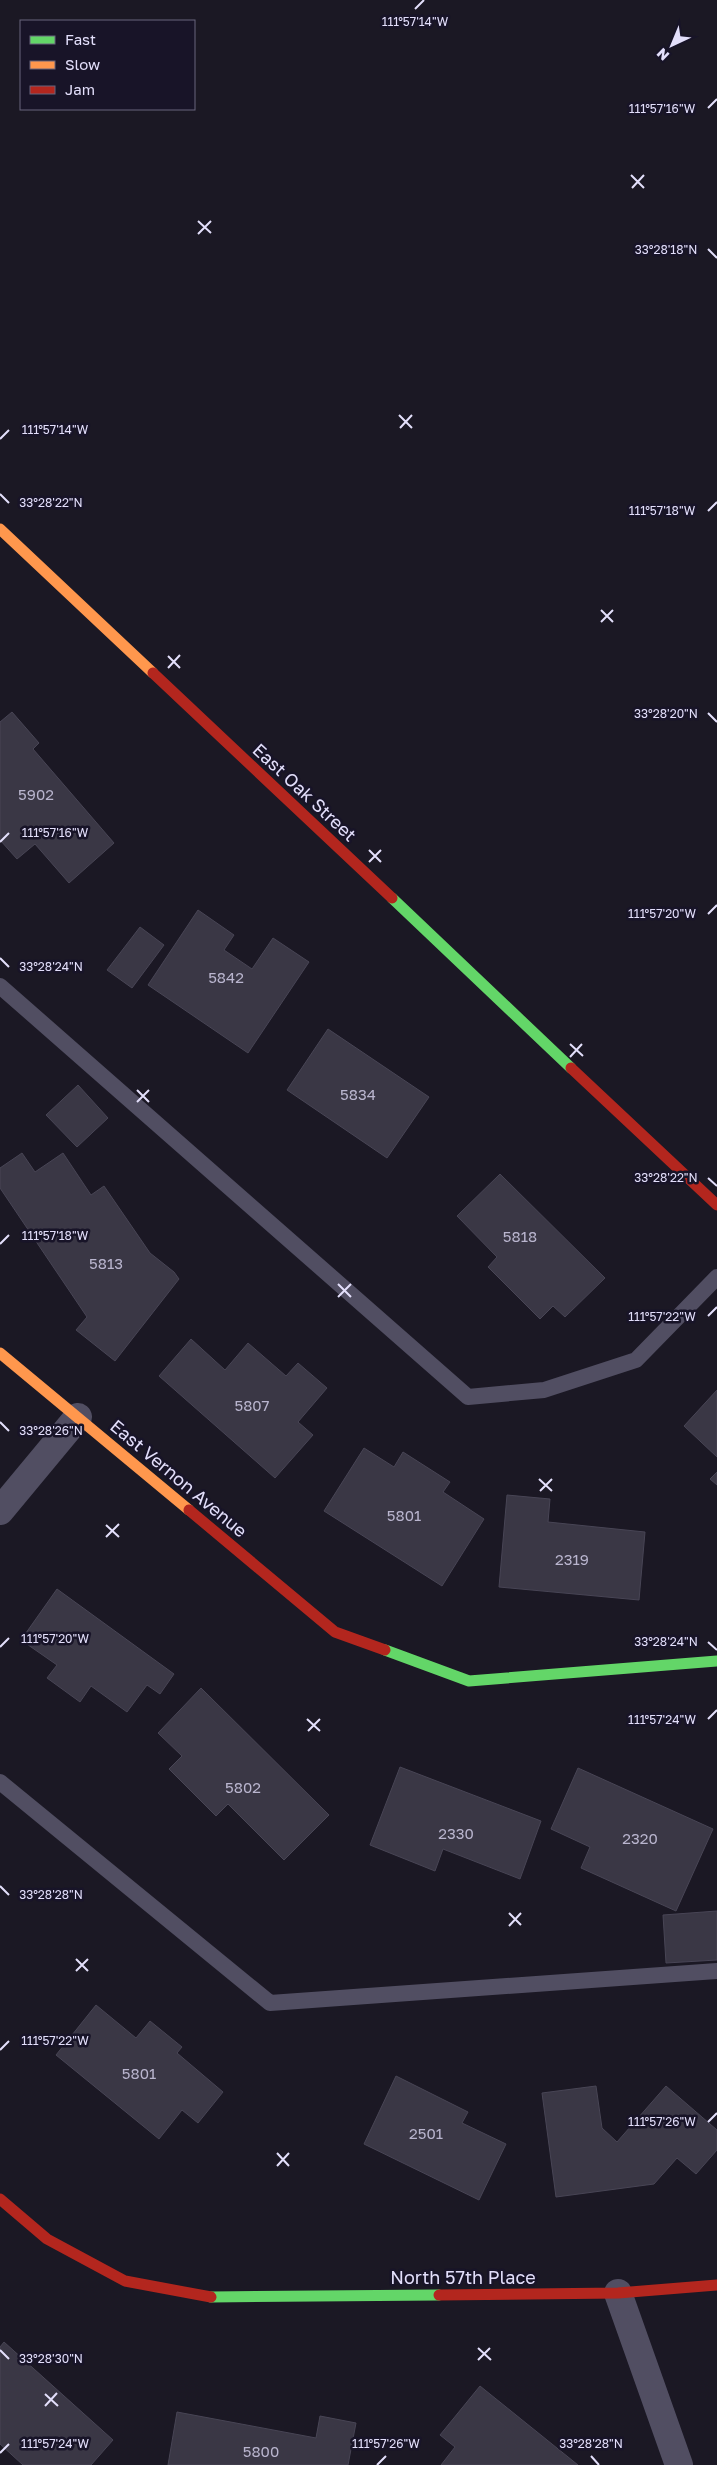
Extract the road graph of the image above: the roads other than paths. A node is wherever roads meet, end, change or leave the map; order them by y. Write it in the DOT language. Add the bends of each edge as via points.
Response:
graph roads {
  1 [pos="0,529"];
  2 [pos="0,986"];
  3 [pos="717,1205"];
  4 [pos="717,1277"];
  5 [pos="0,1353"];
  6 [pos="78,1416"];
  7 [pos="0,1510"];
  8 [pos="717,1661"];
  9 [pos="0,1782"];
  10 [pos="717,1971"];
  11 [pos="0,2199"];
  12 [pos="717,2285"];
  13 [pos="618,2293"];
  14 [pos="679,2465"];
  1 -- 3 [label="street, East Oak Street"];
  2 -- 4 [label="lane" via="468,1398 544,1390 636,1360"];
  5 -- 6 [label="street, East Vernon Avenue"];
  6 -- 7 [label="street"];
  6 -- 8 [label="street, East Vernon Avenue" via="335,1632 469,1681"];
  9 -- 10 [label="lane" via="270,2003"];
  11 -- 13 [label="street, North 57th Place" via="47,2239 125,2281 208,2297"];
  12 -- 13 [label="street, North 57th Place"];
  13 -- 14 [label="street"];
}
